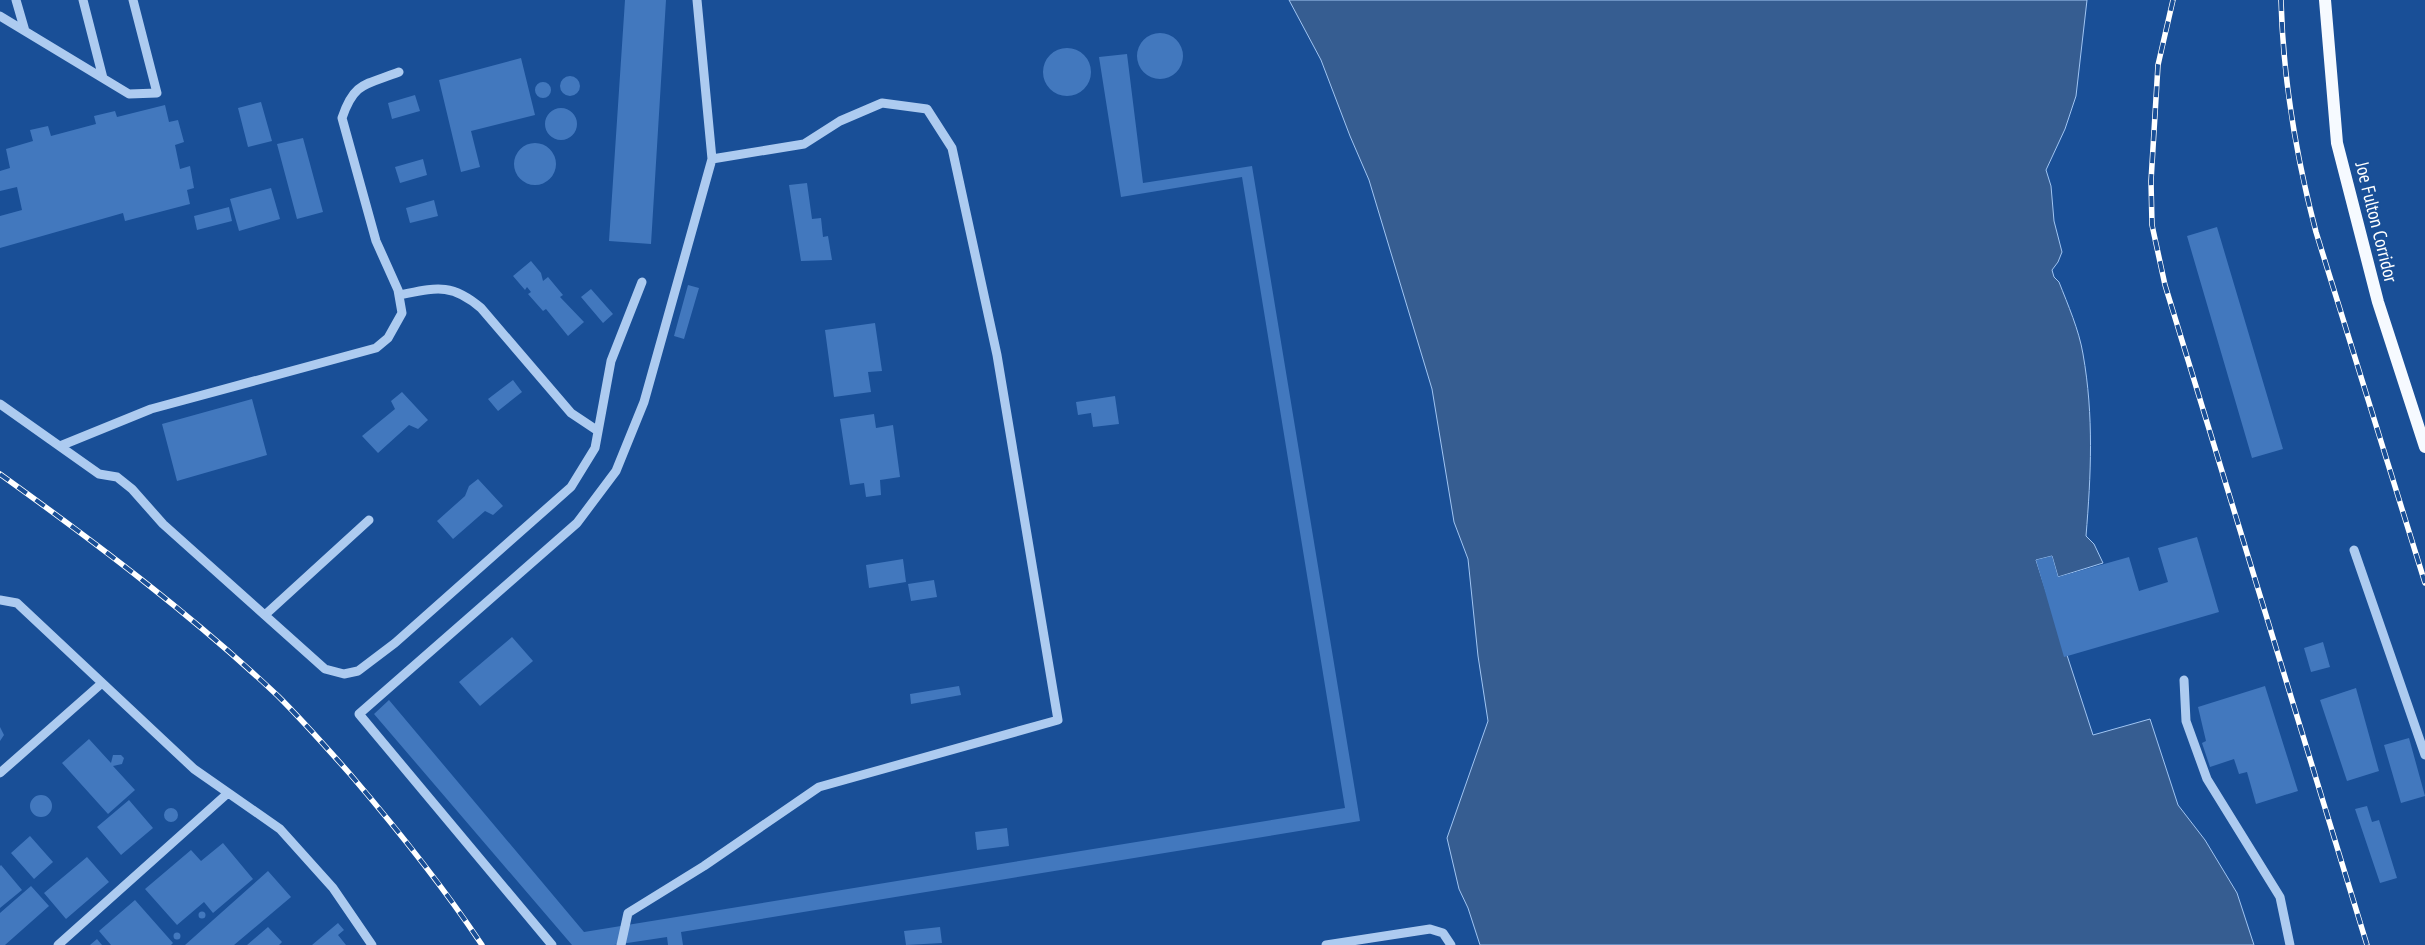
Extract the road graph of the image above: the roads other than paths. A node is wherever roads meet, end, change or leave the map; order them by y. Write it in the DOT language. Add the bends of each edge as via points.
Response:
graph roads {
  1 [pos="16,0"];
  2 [pos="83,0"];
  3 [pos="133,0"];
  4 [pos="696,0"];
  5 [pos="2325,0"];
  6 [pos="0,16"];
  7 [pos="25,32"];
  8 [pos="398,72"];
  9 [pos="103,78"];
  10 [pos="712,159"];
  11 [pos="642,282"];
  12 [pos="399,295"];
  13 [pos="0,404"];
  14 [pos="598,431"];
  15 [pos="60,446"];
  16 [pos="2425,447"];
  17 [pos="368,520"];
  18 [pos="2354,550"];
  19 [pos="0,600"];
  20 [pos="266,614"];
  21 [pos="2184,680"];
  22 [pos="102,683"];
  23 [pos="2425,756"];
  24 [pos="0,773"];
  25 [pos="228,793"];
  26 [pos="58,945"];
  27 [pos="372,945"];
  28 [pos="552,945"];
  29 [pos="621,945"];
  30 [pos="1326,945"];
  31 [pos="1451,945"];
  32 [pos="2290,945"];
  1 -- 7 [label="lane"];
  2 -- 9 [label="lane"];
  3 -- 9 [label="lane" via="157,93 129,94"];
  4 -- 10 [label="lane"];
  5 -- 16 [label="main road, Joe Fulton Corridor" via="2337,143 2378,302"];
  6 -- 7 [label="lane"];
  7 -- 9 [label="lane"];
  8 -- 12 [label="lane" via="357,87 342,118 376,241"];
  10 -- 28 [label="lane" via="644,402 616,471 577,523 359,714"];
  10 -- 29 [label="lane" via="804,144 840,121 882,103 927,109 952,148 998,355 1058,720 819,787 704,866 628,913"];
  11 -- 14 [label="lane" via="610,361"];
  12 -- 14 [label="lane" via="440,287 466,295 481,308 571,413"];
  12 -- 15 [label="lane" via="402,313 388,338 376,348 151,409"];
  13 -- 15 [label="lane"];
  14 -- 20 [label="lane" via="595,448 572,487 395,643 358,671 344,674 325,669"];
  15 -- 20 [label="lane" via="99,474 117,477 132,489 163,524"];
  17 -- 20 [label="lane"];
  18 -- 23 [label="lane"];
  19 -- 22 [label="lane" via="17,603"];
  21 -- 32 [label="lane" via="2186,720 2207,779 2280,897"];
  22 -- 24 [label="lane"];
  22 -- 25 [label="lane" via="194,769"];
  25 -- 26 [label="lane"];
  25 -- 27 [label="lane" via="280,829 333,888"];
  30 -- 31 [label="lane" via="1430,929 1443,933"];
}
